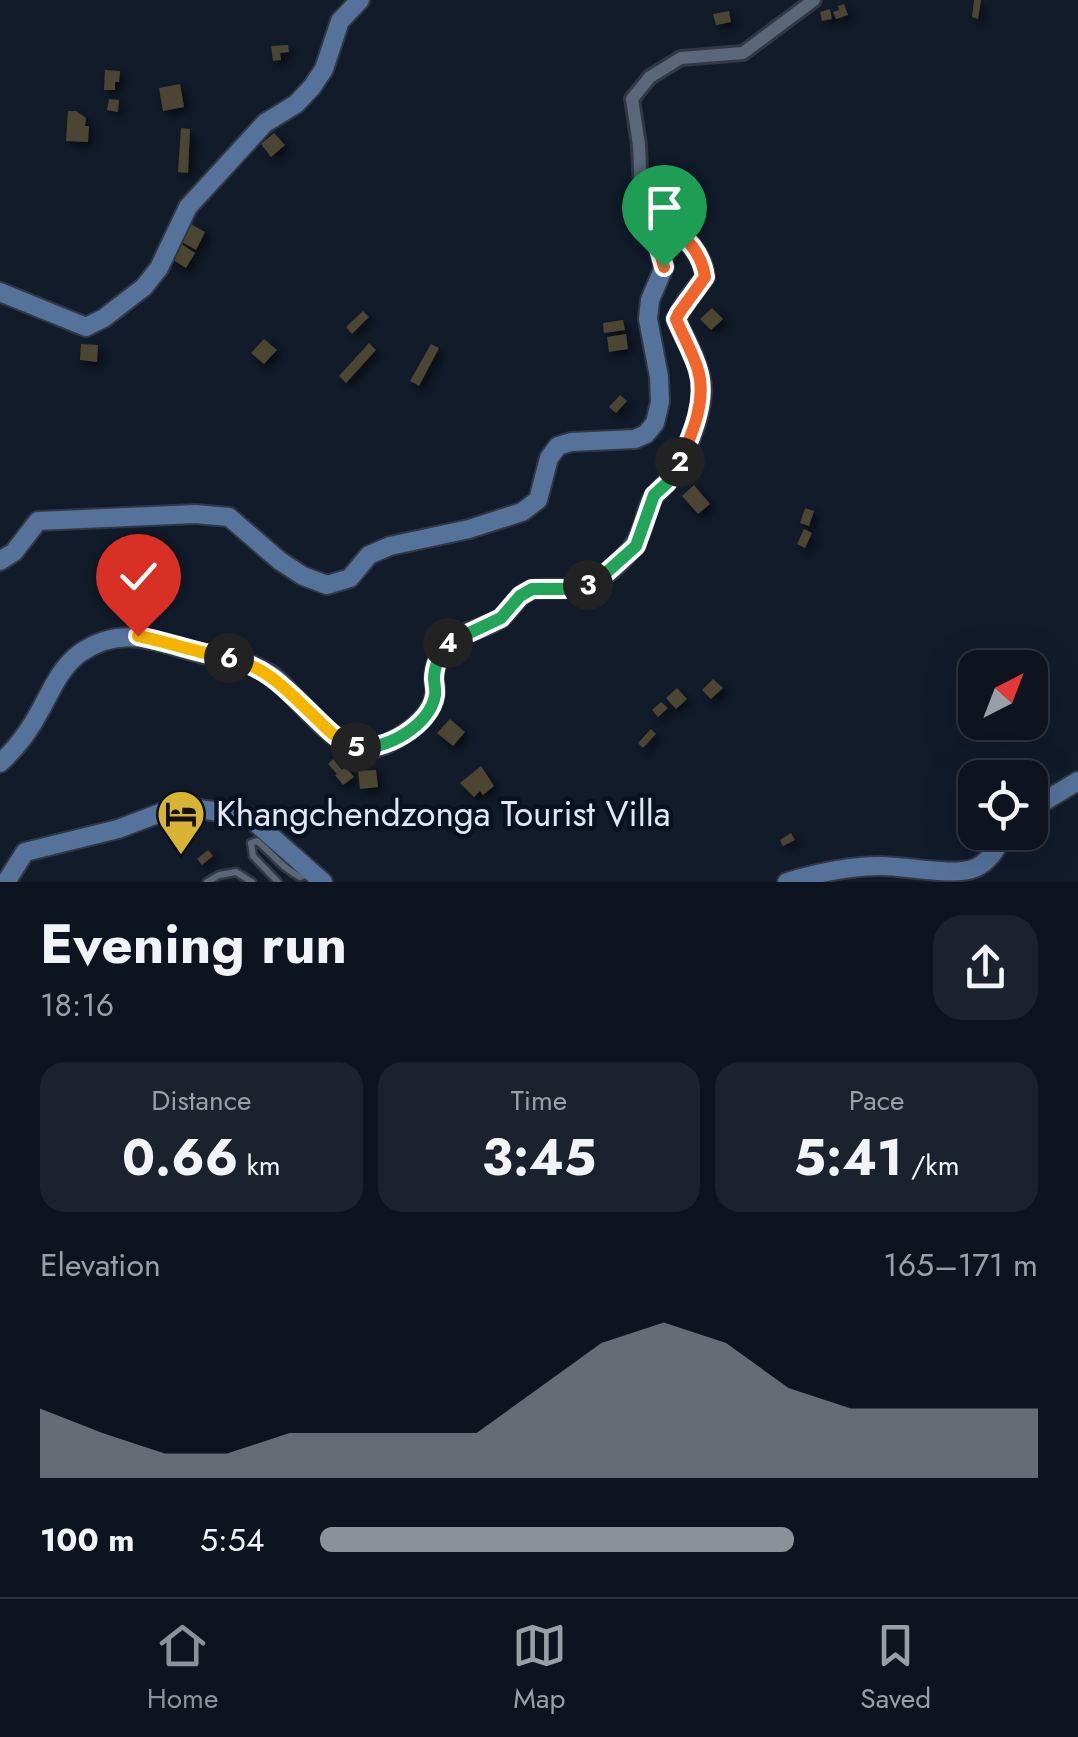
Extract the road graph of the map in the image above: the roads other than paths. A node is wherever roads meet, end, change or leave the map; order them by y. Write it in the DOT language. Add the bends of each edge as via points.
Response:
graph roads {
  1 [pos="360,0"];
  2 [pos="814,0"];
  3 [pos="657,242"];
  4 [pos="0,292"];
  5 [pos="0,561"];
  6 [pos="0,762"];
  7 [pos="1078,782"];
  8 [pos="1048,800"];
  9 [pos="995,850"];
  10 [pos="317,877"];
  11 [pos="6,882"];
  12 [pos="208,882"];
  13 [pos="252,882"];
  14 [pos="278,882"];
  15 [pos="788,882"];
  1 -- 4 [label="street" via="340,21 312,87 264,123 188,207 144,287 86,327"];
  2 -- 3 [label="street" via="743,52 680,58 650,77 632,99 642,218"];
  3 -- 5 [label="street" via="664,267 648,319 659,377 655,423 635,439 558,446 538,500 522,512 390,546 369,555 350,578 327,585 280,562 229,518 194,514 38,522"];
  3 -- 6 [label="street" via="658,230 666,226 680,233 699,256 705,277 676,319 702,389 679,464 654,495 636,546 598,580 532,589 501,618 451,640 435,669 432,704 413,728 367,749 350,746 254,665 138,636 111,638 74,657"];
  7 -- 8 [label="street"];
  9 -- 15 [label="street" via="985,863 957,873 876,866"];
  10 -- 11 [label="street" via="248,816 184,807 25,852"];
  10 -- 14 [label="lane" via="290,872 268,849 251,843"];
  12 -- 13 [label="lane" via="236,872"];
}
